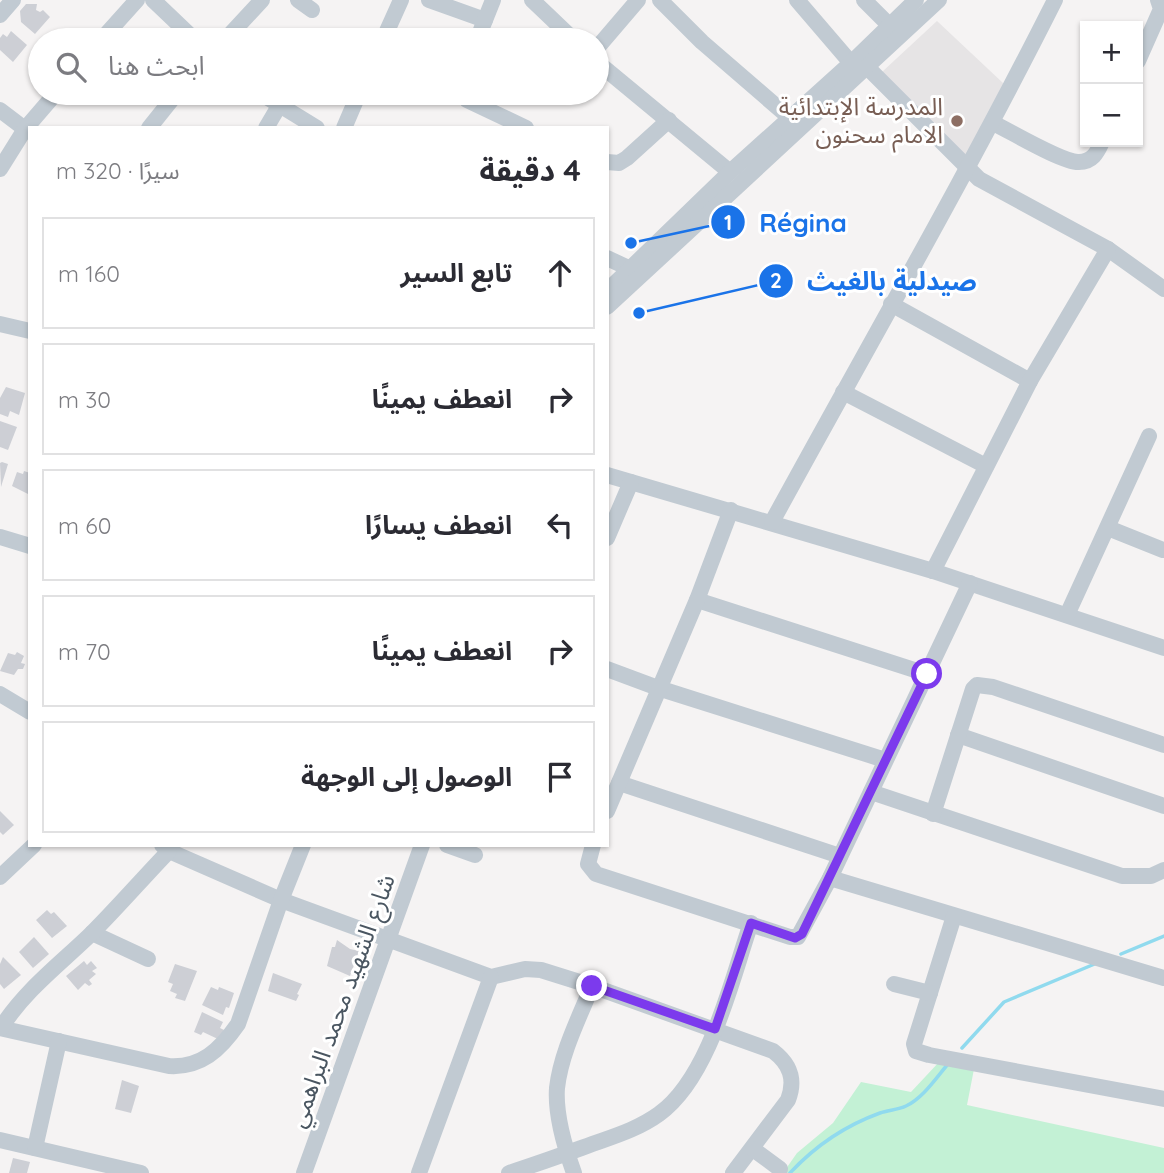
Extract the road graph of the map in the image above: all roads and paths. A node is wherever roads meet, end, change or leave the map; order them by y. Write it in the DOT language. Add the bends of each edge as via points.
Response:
graph roads {
  1 [pos="13,0"];
  2 [pos="137,0"];
  3 [pos="153,0"];
  4 [pos="262,0"];
  5 [pos="298,0"];
  6 [pos="401,0"];
  7 [pos="429,0"];
  8 [pos="493,0"];
  9 [pos="532,0"];
  10 [pos="638,0"];
  11 [pos="660,0"];
  12 [pos="797,0"];
  13 [pos="864,0"];
  14 [pos="916,0"];
  15 [pos="939,0"];
  16 [pos="1055,0"];
  17 [pos="1158,0"];
  18 [pos="312,10"];
  19 [pos="0,15"];
  20 [pos="485,20"];
  21 [pos="112,28"];
  22 [pos="182,28"];
  23 [pos="236,28"];
  24 [pos="388,28"];
  25 [pos="482,28"];
  26 [pos="561,28"];
  27 [pos="894,31"];
  28 [pos="609,34"];
  29 [pos="1143,50"];
  30 [pos="859,65"];
  31 [pos="609,72"];
  32 [pos="45,105"];
  33 [pos="167,105"];
  34 [pos="354,105"];
  35 [pos="478,105"];
  36 [pos="279,106"];
  37 [pos="0,110"];
  38 [pos="790,118"];
  39 [pos="669,120"];
  40 [pos="993,122"];
  41 [pos="151,126"];
  42 [pos="267,126"];
  43 [pos="314,126"];
  44 [pos="345,126"];
  45 [pos="522,126"];
  46 [pos="24,129"];
  47 [pos="1099,147"];
  48 [pos="609,162"];
  49 [pos="966,168"];
  50 [pos="0,169"];
  51 [pos="730,172"];
  52 [pos="1108,249"];
  53 [pos="609,259"];
  54 [pos="636,272"];
  55 [pos="609,289"];
  56 [pos="1164,289"];
  57 [pos="891,304"];
  58 [pos="609,305"];
  59 [pos="3,325"];
  60 [pos="28,331"];
  61 [pos="0,342"];
  62 [pos="1030,381"];
  63 [pos="843,392"];
  64 [pos="1149,436"];
  65 [pos="986,466"];
  66 [pos="609,475"];
  67 [pos="631,482"];
  68 [pos="731,510"];
  69 [pos="772,522"];
  70 [pos="1108,528"];
  71 [pos="609,533"];
  72 [pos="0,537"];
  73 [pos="28,545"];
  74 [pos="1163,550"];
  75 [pos="933,571"];
  76 [pos="970,583"];
  77 [pos="697,600"];
  78 [pos="1067,615"];
  79 [pos="1164,648"];
  80 [pos="609,670"];
  81 [pos="927,674"];
  82 [pos="659,688"];
  83 [pos="0,694"];
  84 [pos="28,711"];
  85 [pos="958,735"];
  86 [pos="1164,745"];
  87 [pos="885,760"];
  88 [pos="619,783"];
  89 [pos="871,792"];
  90 [pos="609,806"];
  91 [pos="1164,806"];
  92 [pos="933,814"];
  93 [pos="28,839"];
  94 [pos="32,847"];
  95 [pos="302,847"];
  96 [pos="421,847"];
  97 [pos="453,847"];
  98 [pos="592,847"];
  99 [pos="166,848"];
  100 [pos="475,855"];
  101 [pos="840,856"];
  102 [pos="0,865"];
  103 [pos="1164,870"];
  104 [pos="0,877"];
  105 [pos="830,878"];
  106 [pos="281,901"];
  107 [pos="954,916"];
  108 [pos="751,923"];
  109 [pos="92,933"];
  110 [pos="386,941"];
  111 [pos="148,960"];
  112 [pos="491,977"];
  113 [pos="1164,978"];
  114 [pos="894,984"];
  115 [pos="592,986"];
  116 [pos="930,993"];
  117 [pos="1,1028"];
  118 [pos="715,1029"];
  119 [pos="59,1041"];
  120 [pos="1164,1099"];
  121 [pos="0,1140"];
  122 [pos="35,1148"];
  123 [pos="753,1149"];
  124 [pos="567,1153"];
  125 [pos="780,1169"];
  126 [pos="141,1173"];
  127 [pos="304,1173"];
  128 [pos="419,1173"];
  129 [pos="509,1173"];
  130 [pos="574,1173"];
  131 [pos="733,1173"];
  1 -- 19 [label="street"];
  2 -- 21 [label="street"];
  3 -- 22 [label="street"];
  4 -- 23 [label="street"];
  5 -- 18 [label="street"];
  6 -- 24 [label="street"];
  7 -- 20 [label="street"];
  8 -- 20 [label="street"];
  9 -- 26 [label="street"];
  10 -- 28 [label="street"];
  11 -- 38 [label="street"];
  12 -- 30 [label="street"];
  13 -- 27 [label="street"];
  14 -- 27 [label="street"];
  15 -- 27 [label="street"];
  16 -- 40 [label="street"];
  17 -- 29 [label="street" via="1161,9"];
  20 -- 25 [label="street"];
  27 -- 30 [label="street"];
  30 -- 38 [label="street"];
  30 -- 49 [label="street"];
  30 -- 54 [label="street"];
  31 -- 39 [label="street"];
  32 -- 46 [label="street"];
  33 -- 41 [label="street"];
  34 -- 44 [label="street"];
  35 -- 45 [label="street"];
  36 -- 42 [label="street"];
  36 -- 43 [label="street"];
  37 -- 46 [label="street"];
  38 -- 51 [label="street"];
  39 -- 48 [label="street" via="620,163"];
  39 -- 51 [label="street"];
  40 -- 47 [label="street" via="1071,162 1088,160"];
  40 -- 49 [label="street"];
  46 -- 50 [label="street"];
  49 -- 52 [label="street" via="989,187"];
  49 -- 57 [label="street"];
  51 -- 54 [label="street"];
  52 -- 56 [label="street"];
  52 -- 62 [label="street"];
  53 -- 54 [label="street"];
  54 -- 55 [label="street"];
  54 -- 58 [label="street"];
  57 -- 62 [label="street"];
  57 -- 63 [label="street"];
  59 -- 60 [label="street"];
  59 -- 61 [label="street"];
  62 -- 65 [label="street"];
  63 -- 65 [label="street"];
  63 -- 69 [label="street"];
  64 -- 70 [label="street"];
  65 -- 75 [label="street"];
  66 -- 67 [label="street"];
  67 -- 68 [label="street"];
  67 -- 71 [label="street"];
  68 -- 69 [label="street"];
  68 -- 77 [label="street"];
  69 -- 75 [label="street"];
  70 -- 74 [label="street"];
  70 -- 78 [label="street"];
  72 -- 73 [label="street"];
  75 -- 76 [label="street"];
  76 -- 78 [label="street"];
  76 -- 81 [label="street"];
  77 -- 81 [label="street"];
  77 -- 82 [label="street"];
  78 -- 79 [label="street"];
  80 -- 82 [label="street"];
  81 -- 87 [label="street"];
  82 -- 87 [label="street"];
  82 -- 88 [label="street"];
  83 -- 84 [label="street"];
  85 -- 86 [label="street" via="973,689 983,684"];
  85 -- 91 [label="street"];
  85 -- 92 [label="street"];
  87 -- 89 [label="street"];
  88 -- 90 [label="street"];
  88 -- 101 [label="street"];
  89 -- 92 [label="street"];
  89 -- 101 [label="street"];
  92 -- 103 [label="street" via="1122,876 1151,876"];
  93 -- 102 [label="street"];
  94 -- 104 [label="street"];
  95 -- 106 [label="street"];
  96 -- 110 [label="street, شارع الشهيد محمد البراهمي"];
  97 -- 100 [label="street"];
  98 -- 108 [label="street" via="588,864 596,874"];
  99 -- 106 [label="street"];
  99 -- 109 [label="street"];
  101 -- 105 [label="street"];
  105 -- 107 [label="street"];
  105 -- 108 [label="street" via="798,937"];
  106 -- 110 [label="street"];
  106 -- 119 [label="street" via="237,1024 214,1053 196,1064 169,1066"];
  107 -- 113 [label="street"];
  107 -- 116 [label="street"];
  108 -- 118 [label="street"];
  109 -- 111 [label="street"];
  109 -- 117 [label="street" via="30,991"];
  110 -- 112 [label="street"];
  110 -- 127 [label="street, شارع الشهيد محمد البراهمي"];
  112 -- 115 [label="street" via="525,969"];
  112 -- 128 [label="street"];
  114 -- 116 [label="street"];
  115 -- 118 [label="street"];
  115 -- 124 [label="street" via="569,1044 557,1092"];
  116 -- 120 [label="street" via="914,1044 916,1051"];
  117 -- 119 [label="street"];
  118 -- 123 [label="street" via="773,1051 788,1065 792,1090 788,1100"];
  118 -- 124 [label="street" via="687,1088 659,1114 635,1129"];
  119 -- 122 [label="street"];
  121 -- 122 [label="street"];
  122 -- 126 [label="street"];
  123 -- 125 [label="street"];
  123 -- 131 [label="street"];
  124 -- 129 [label="street"];
  124 -- 130 [label="street"];
}
